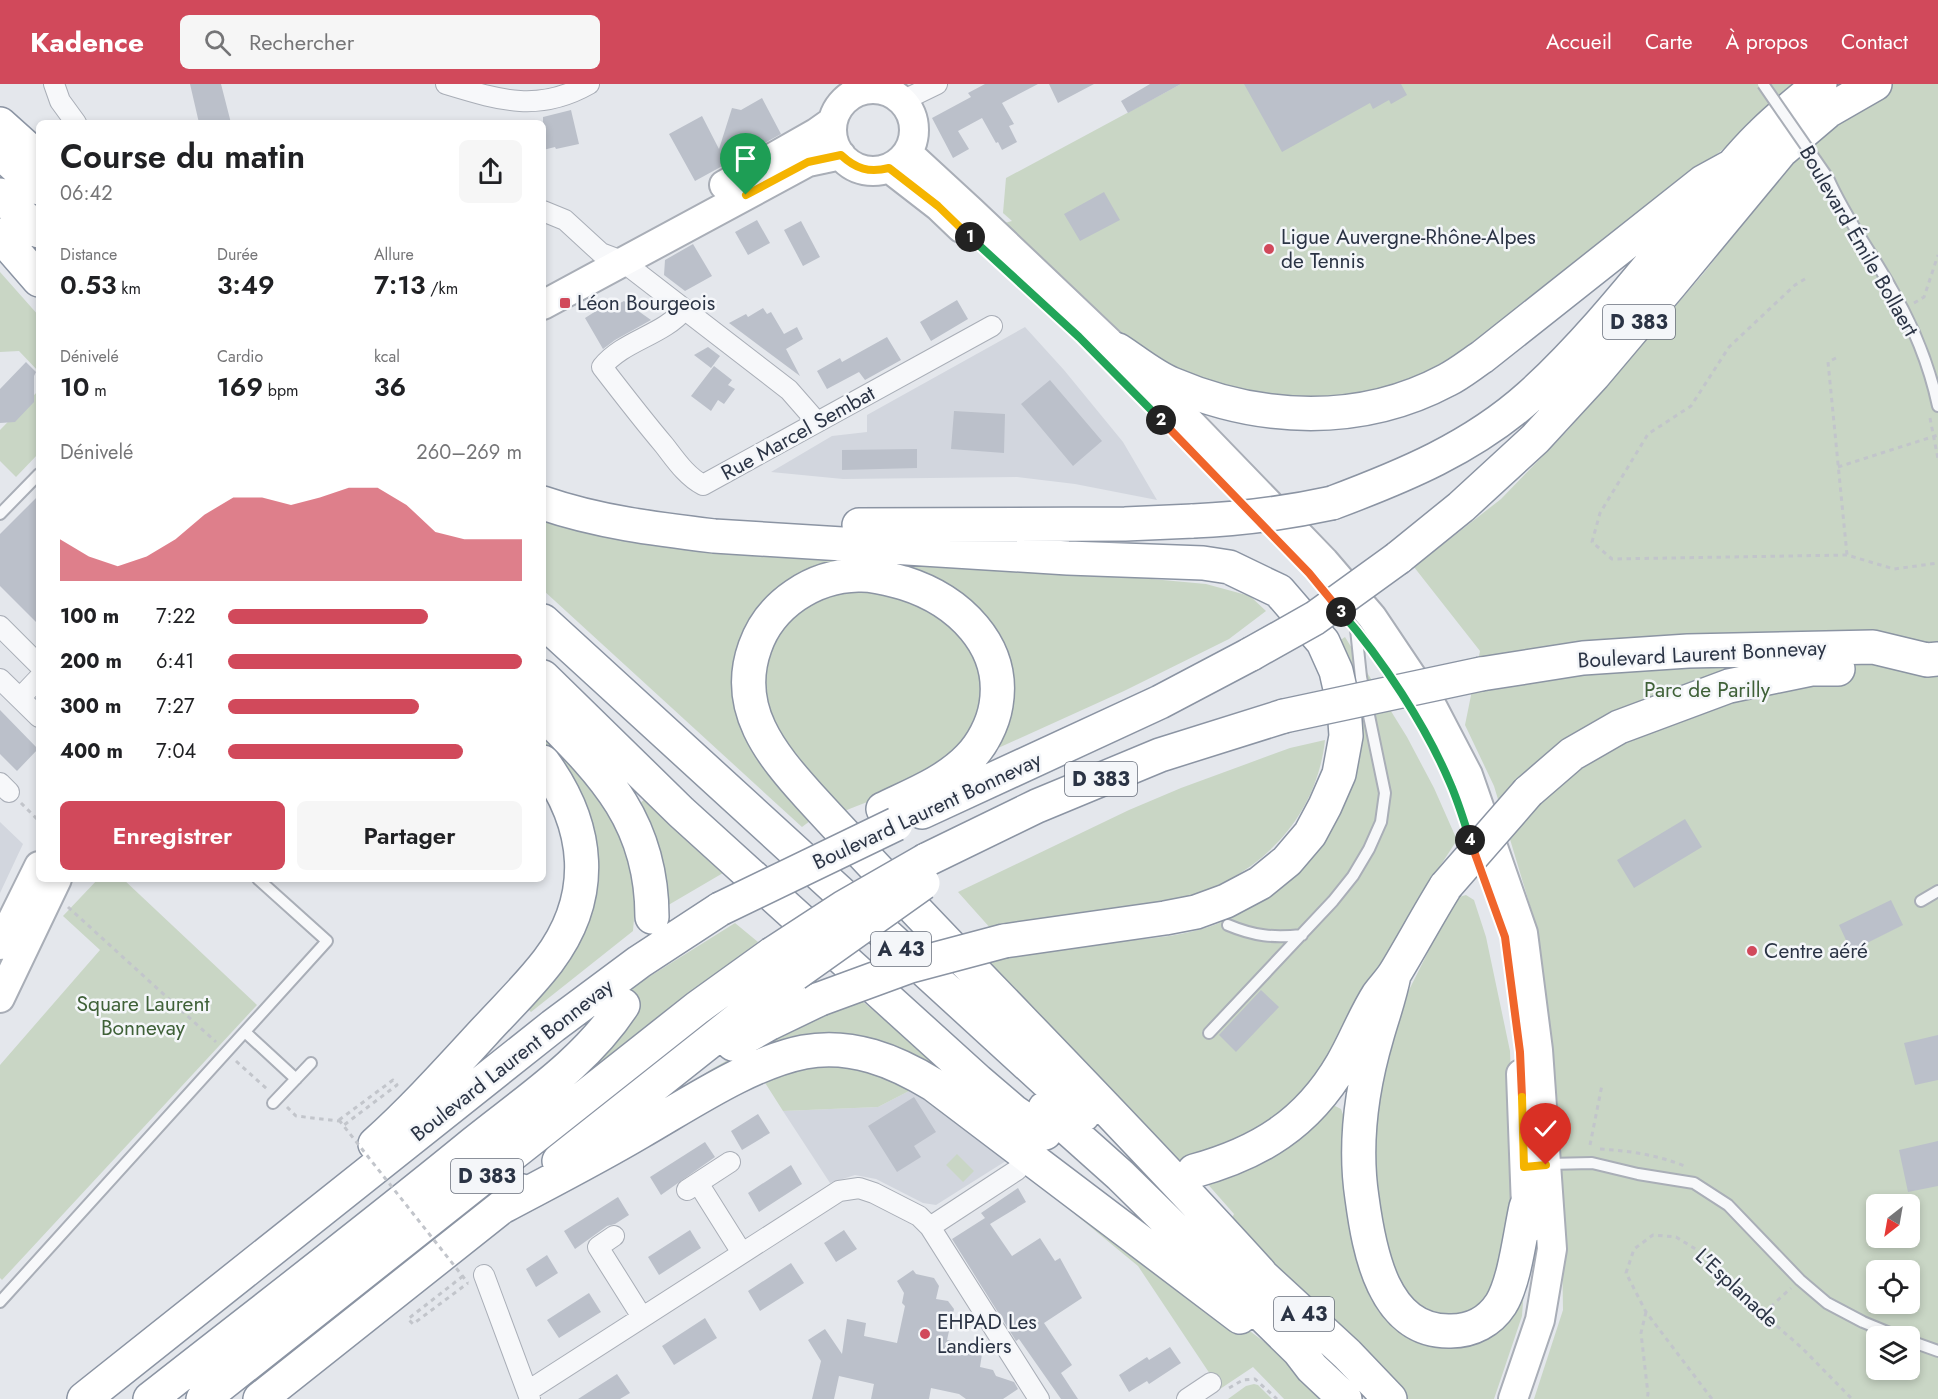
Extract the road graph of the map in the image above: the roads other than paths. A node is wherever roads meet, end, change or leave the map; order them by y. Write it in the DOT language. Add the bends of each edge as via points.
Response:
graph roads {
  1 [pos="54,84"];
  2 [pos="447,84"];
  3 [pos="589,84"];
  4 [pos="937,84"];
  5 [pos="1763,84"];
  6 [pos="1820,84"];
  7 [pos="1875,84"];
  8 [pos="887,92"];
  9 [pos="842,101"];
  10 [pos="0,107"];
  11 [pos="74,120"];
  12 [pos="0,124"];
  13 [pos="36,139"];
  14 [pos="0,152"];
  15 [pos="841,155"];
  16 [pos="36,156"];
  17 [pos="898,161"];
  18 [pos="1734,165"];
  19 [pos="36,185"];
  20 [pos="0,195"];
  21 [pos="546,212"];
  22 [pos="36,228"];
  23 [pos="0,235"];
  24 [pos="612,257"];
  25 [pos="36,277"];
  26 [pos="546,284"];
  27 [pos="546,303"];
  28 [pos="685,309"];
  29 [pos="992,326"];
  30 [pos="1118,350"];
  31 [pos="1938,406"];
  32 [pos="817,422"];
  33 [pos="36,477"];
  34 [pos="546,492"];
  35 [pos="546,504"];
  36 [pos="0,514"];
  37 [pos="546,624"];
  38 [pos="0,626"];
  39 [pos="1356,629"];
  40 [pos="546,652"];
  41 [pos="1933,659"];
  42 [pos="36,662"];
  43 [pos="0,679"];
  44 [pos="546,680"];
  45 [pos="36,681"];
  46 [pos="20,698"];
  47 [pos="36,714"];
  48 [pos="551,721"];
  49 [pos="546,767"];
  50 [pos="889,817"];
  51 [pos="36,872"];
  52 [pos="261,882"];
  53 [pos="59,890"];
  54 [pos="1938,891"];
  55 [pos="1921,901"];
  56 [pos="652,917"];
  57 [pos="1228,925"];
  58 [pos="1302,935"];
  59 [pos="0,945"];
  60 [pos="783,964"];
  61 [pos="1394,975"];
  62 [pos="0,998"];
  63 [pos="623,1005"];
  64 [pos="245,1032"];
  65 [pos="1209,1033"];
  66 [pos="311,1063"];
  67 [pos="296,1079"];
  68 [pos="276,1102"];
  69 [pos="1045,1133"];
  70 [pos="730,1162"];
  71 [pos="1535,1166"];
  72 [pos="1017,1170"];
  73 [pos="1194,1171"];
  74 [pos="504,1206"];
  75 [pos="1526,1207"];
  76 [pos="930,1227"];
  77 [pos="614,1236"];
  78 [pos="742,1253"];
  79 [pos="249,1267"];
  80 [pos="1261,1274"];
  81 [pos="476,1279"];
  82 [pos="0,1302"];
  83 [pos="1543,1303"];
  84 [pos="642,1317"];
  85 [pos="1873,1326"];
  86 [pos="1920,1345"];
  87 [pos="1938,1351"];
  88 [pos="1312,1368"];
  89 [pos="1211,1383"];
  90 [pos="529,1395"];
  91 [pos="84,1399"];
  92 [pos="150,1399"];
  93 [pos="203,1399"];
  94 [pos="260,1399"];
  95 [pos="1039,1399"];
  96 [pos="1187,1399"];
  97 [pos="1345,1399"];
  98 [pos="1390,1399"];
  99 [pos="1513,1399"];
  1 -- 11 [label="street"];
  2 -- 3 [label="street" via="496,98 530,102 562,97"];
  4 -- 8 [label="street"];
  5 -- 31 [label="lane, Boulevard Émile Bollaert, bridge" via="1828,178 1845,214 1903,309 1923,354"];
  6 -- 18 [label="highway" via="1760,135"];
  7 -- 50 [label="highway, Boulevard Laurent Bonnevay / D 383, bridge" via="1828,111 1780,151 1594,375 1534,439 1461,507 1398,558 1315,618 1160,702"];
  8 -- 9 [label="main road" via="861,92"];
  8 -- 17 [label="main road" via="910,113 914,126 913,140"];
  9 -- 15 [label="main road" via="832,133"];
  9 -- 24 [label="main road" via="816,133"];
  10 -- 13 [label="highway"];
  12 -- 16 [label="highway"];
  14 -- 19 [label="highway"];
  15 -- 17 [label="main road" via="863,170 876,171"];
  15 -- 24 [label="main road" via="808,162"];
  17 -- 30 [label="main road"];
  17 -- 39 [label="main road" via="938,206 1079,337 1309,573"];
  18 -- 30 [label="highway" via="1703,182 1482,357 1449,379 1388,404 1305,415 1261,410 1171,384"];
  18 -- 34 [label="highway, bridge" via="1634,285 1530,396 1490,428 1443,457 1332,503 1238,519 1125,524 795,525 659,516"];
  20 -- 22 [label="highway"];
  21 -- 24 [label="street" via="565,220"];
  23 -- 25 [label="highway"];
  24 -- 26 [label="main road"];
  24 -- 27 [label="main road"];
  24 -- 28 [label="street"];
  28 -- 32 [label="street" via="789,390"];
  28 -- 32 [label="street, Rue Marcel Sembat" via="674,322 611,357 602,367 693,479 703,485"];
  29 -- 32 [label="street, Rue Marcel Sembat"];
  30 -- 71 [label="main road" via="1372,616 1438,717 1468,775 1523,933 1538,1050"];
  33 -- 36 [label="lane"];
  35 -- 74 [label="highway, bridge" via="599,518 714,536 1229,567 1279,591 1323,642 1336,671 1346,736 1339,774 1310,834 1287,861 1260,883 1196,912 1004,942 910,966 820,999 687,1071"];
  37 -- 80 [label="highway, A 43"];
  38 -- 42 [label="street"];
  39 -- 58 [label="lane" via="1361,677 1385,793 1381,822 1353,876"];
  39 -- 71 [label="main road" via="1417,718 1450,783 1505,937"];
  40 -- 88 [label="highway, A 43" via="1120,1175"];
  41 -- 60 [label="highway, Boulevard Laurent Bonnevay / D 383, bridge" via="1873,647 1688,651 1583,658 1481,674 1284,717 1160,755 1037,806 932,866 844,907"];
  41 -- 61 [label="highway, bridge" via="1873,668 1811,669 1729,686 1619,727 1572,754 1528,792 1446,886"];
  43 -- 46 [label="street"];
  44 -- 69 [label="highway" via="681,812 978,1082"];
  45 -- 46 [label="street"];
  46 -- 47 [label="street"];
  48 -- 56 [label="highway" via="614,790 628,814 648,865"];
  49 -- 79 [label="highway" via="573,816 581,843 580,893 566,933 549,960 473,1044"];
  50 -- 79 [label="highway, Boulevard Laurent Bonnevay / D 383, bridge" via="718,906 553,1026"];
  50 -- 80 [label="highway" via="969,759 995,710 995,664 974,627 949,604 929,593 877,576 837,577 802,590 777,610 752,655 749,681 754,720 764,740 781,765"];
  51 -- 59 [label="main road"];
  52 -- 64 [label="lane" via="327,942"];
  53 -- 62 [label="main road"];
  54 -- 55 [label="lane"];
  57 -- 58 [label="lane" via="1247,933 1276,937"];
  58 -- 65 [label="lane"];
  60 -- 74 [label="highway" via="608,1120"];
  60 -- 93 [label="highway, Boulevard Laurent Bonnevay / D 383" via="698,1008"];
  61 -- 73 [label="highway" via="1378,995 1341,1066 1297,1120 1251,1151"];
  61 -- 75 [label="highway" via="1364,1092 1359,1148 1366,1225 1373,1257 1388,1294 1406,1315 1439,1332 1460,1331 1485,1321 1508,1291"];
  63 -- 92 [label="highway" via="586,1050 553,1079"];
  64 -- 67 [label="lane"];
  64 -- 82 [label="lane"];
  66 -- 67 [label="lane"];
  67 -- 68 [label="lane"];
  70 -- 78 [label="street" via="693,1187"];
  71 -- 75 [label="main road"];
  71 -- 83 [label="main road" via="1552,1249"];
  71 -- 85 [label="lane" via="1592,1163 1694,1183 1728,1205 1827,1303"];
  72 -- 76 [label="street"];
  74 -- 88 [label="highway" via="706,1094 774,1061 805,1052 873,1055 934,1085"];
  74 -- 94 [label="highway"];
  75 -- 83 [label="main road"];
  76 -- 78 [label="street" via="919,1216 874,1193 849,1189"];
  76 -- 95 [label="street"];
  77 -- 84 [label="street" via="598,1247"];
  78 -- 84 [label="street"];
  79 -- 91 [label="highway, Boulevard Laurent Bonnevay / D 383"];
  80 -- 98 [label="highway, A 43"];
  81 -- 90 [label="street"];
  83 -- 99 [label="main road"];
  84 -- 90 [label="street"];
  86 -- 87 [label="lane"];
  88 -- 97 [label="highway, A 43"];
  89 -- 96 [label="street"];
}
